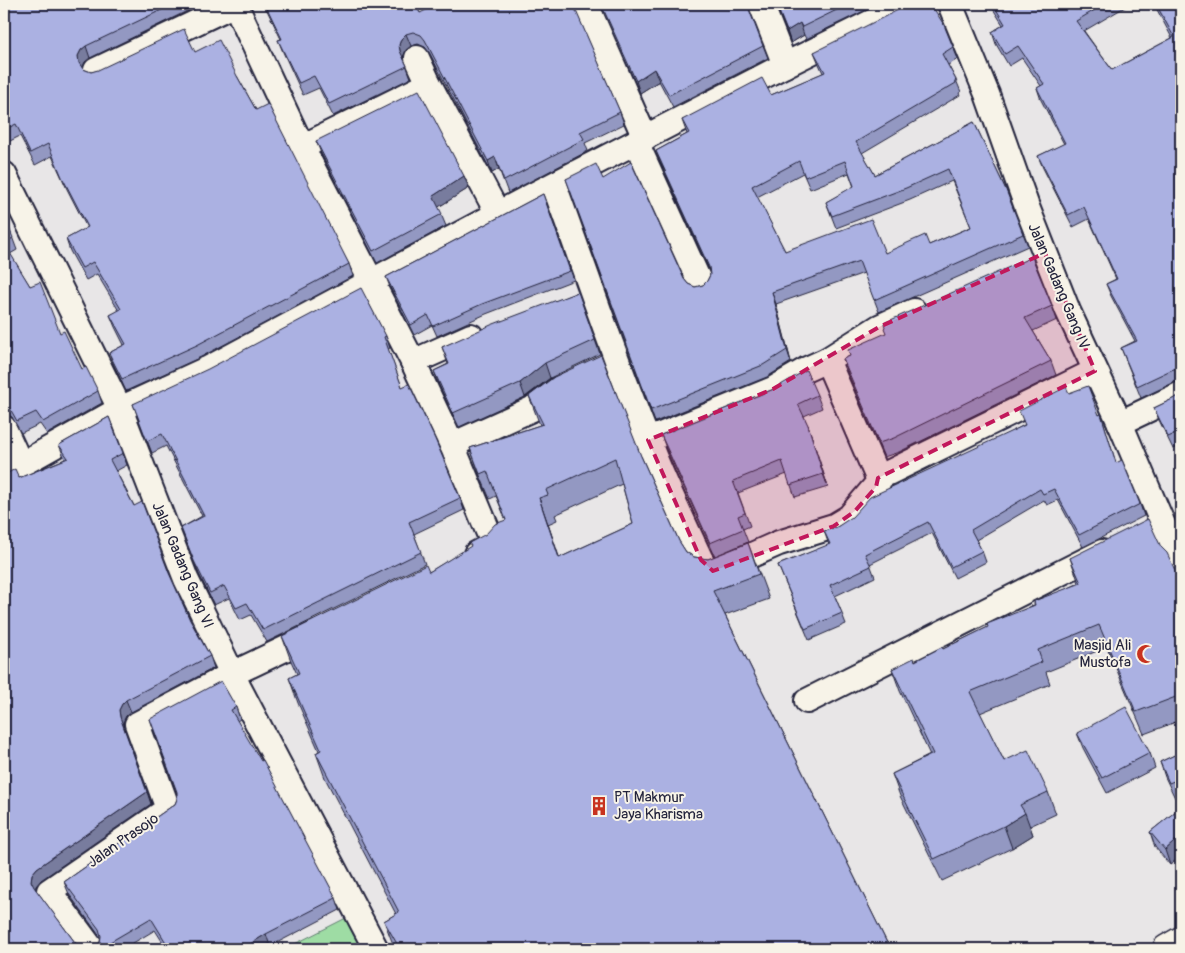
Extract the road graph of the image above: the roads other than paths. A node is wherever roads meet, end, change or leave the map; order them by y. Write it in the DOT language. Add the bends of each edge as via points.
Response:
graph roads {
  1 [pos="235,4"];
  2 [pos="586,4"];
  3 [pos="760,4"];
  4 [pos="908,4"];
  5 [pos="950,4"];
  6 [pos="417,58"];
  7 [pos="785,65"];
  8 [pos="96,70"];
  9 [pos="429,84"];
  10 [pos="641,140"];
  11 [pos="302,147"];
  12 [pos="4,174"];
  13 [pos="554,185"];
  14 [pos="498,214"];
  15 [pos="371,281"];
  16 [pos="701,285"];
  17 [pos="936,302"];
  18 [pos="491,327"];
  19 [pos="827,360"];
  20 [pos="413,362"];
  21 [pos="1096,371"];
  22 [pos="574,382"];
  23 [pos="1181,394"];
  24 [pos="120,409"];
  25 [pos="1120,423"];
  26 [pos="4,428"];
  27 [pos="648,440"];
  28 [pos="452,445"];
  29 [pos="12,470"];
  30 [pos="878,478"];
  31 [pos="1118,544"];
  32 [pos="1181,563"];
  33 [pos="456,564"];
  34 [pos="331,627"];
  35 [pos="232,674"];
  36 [pos="807,701"];
  37 [pos="1181,941"];
  38 [pos="92,949"];
  39 [pos="376,949"];
  40 [pos="1167,949"];
  1 -- 8 [label="street"];
  1 -- 11 [label="street"];
  2 -- 10 [label="street"];
  3 -- 7 [label="street"];
  4 -- 7 [label="street"];
  5 -- 21 [label="street, Jalan Gadang Gang IV" via="987,94 1027,207 1036,257 1068,311"];
  6 -- 9 [label="street"];
  7 -- 10 [label="street"];
  9 -- 11 [label="street"];
  9 -- 14 [label="street"];
  10 -- 13 [label="street"];
  10 -- 16 [label="street"];
  11 -- 15 [label="street"];
  12 -- 24 [label="street, Jalan Gadang Gang VI"];
  13 -- 14 [label="street"];
  13 -- 27 [label="street" via="583,292 610,365"];
  14 -- 15 [label="street"];
  15 -- 20 [label="street"];
  15 -- 24 [label="street" via="208,369"];
  17 -- 19 [label="street" via="879,327"];
  18 -- 20 [label="street"];
  19 -- 27 [label="street" via="773,389"];
  19 -- 30 [label="street"];
  20 -- 28 [label="street"];
  21 -- 25 [label="street, Jalan Gadang Gang IV"];
  21 -- 30 [label="street"];
  22 -- 28 [label="street" via="550,394 532,409"];
  23 -- 25 [label="street"];
  24 -- 29 [label="street"];
  24 -- 35 [label="street, Jalan Gadang Gang VI" via="186,579"];
  25 -- 32 [label="street, Jalan Gadang Gang IV" via="1153,526"];
  26 -- 29 [label="street"];
  27 -- 30 [label="street" via="701,560 710,571 842,522 876,487"];
  28 -- 33 [label="street" via="492,543"];
  31 -- 36 [label="street"];
  34 -- 35 [label="street"];
  35 -- 38 [label="street, Jalan Prasojo" via="137,724 168,809 49,891"];
  35 -- 39 [label="street, Jalan Gadang Gang VI"];
  37 -- 40 [label="highway"];
}
